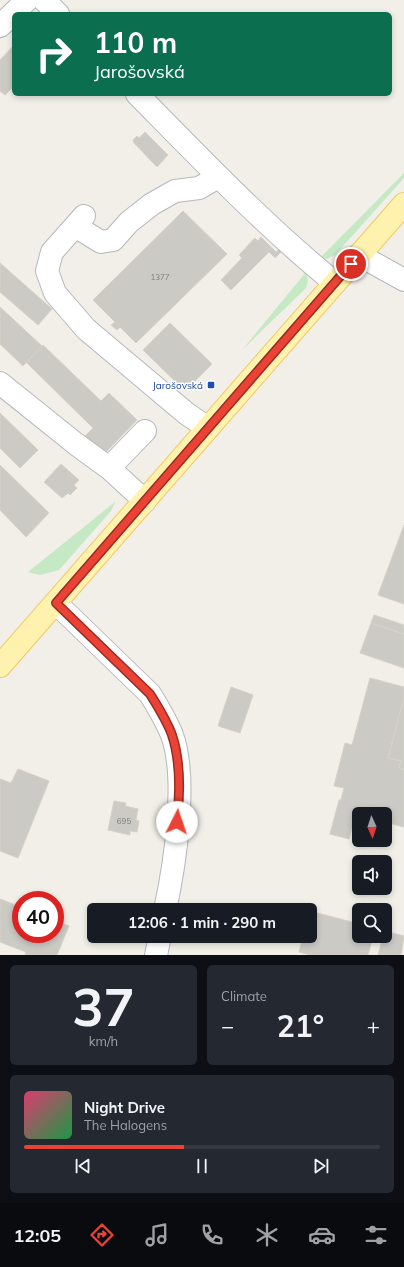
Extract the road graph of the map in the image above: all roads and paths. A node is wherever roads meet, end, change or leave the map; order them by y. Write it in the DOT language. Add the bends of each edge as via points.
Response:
graph roads {
  1 [pos="26,0"];
  2 [pos="44,0"];
  3 [pos="14,12"];
  4 [pos="56,12"];
  5 [pos="12,14"];
  6 [pos="0,26"];
  7 [pos="139,96"];
  8 [pos="218,177"];
  9 [pos="404,204"];
  10 [pos="359,255"];
  11 [pos="404,280"];
  12 [pos="336,282"];
  13 [pos="0,383"];
  14 [pos="208,428"];
  15 [pos="145,431"];
  16 [pos="109,468"];
  17 [pos="145,501"];
  18 [pos="56,603"];
  19 [pos="0,666"];
  20 [pos="166,903"];
  21 [pos="159,943"];
  22 [pos="156,955"];
  1 -- 3 [label="street"];
  2 -- 4 [label="street"];
  5 -- 6 [label="street"];
  7 -- 8 [label="street"];
  8 -- 12 [label="street" via="291,246"];
  8 -- 14 [label="street" via="199,188 175,190 129,222 113,240 101,242 79,221 52,252 47,271 55,293 86,328 187,414"];
  9 -- 10 [label="main road"];
  10 -- 11 [label="street"];
  10 -- 12 [label="main road"];
  12 -- 14 [label="main road"];
  13 -- 16 [label="street"];
  14 -- 17 [label="main road"];
  15 -- 16 [label="street"];
  16 -- 17 [label="street"];
  17 -- 18 [label="main road"];
  18 -- 19 [label="main road"];
  18 -- 20 [label="street" via="150,694 172,736 177,764 179,807"];
  21 -- 22 [label="street"];
}
